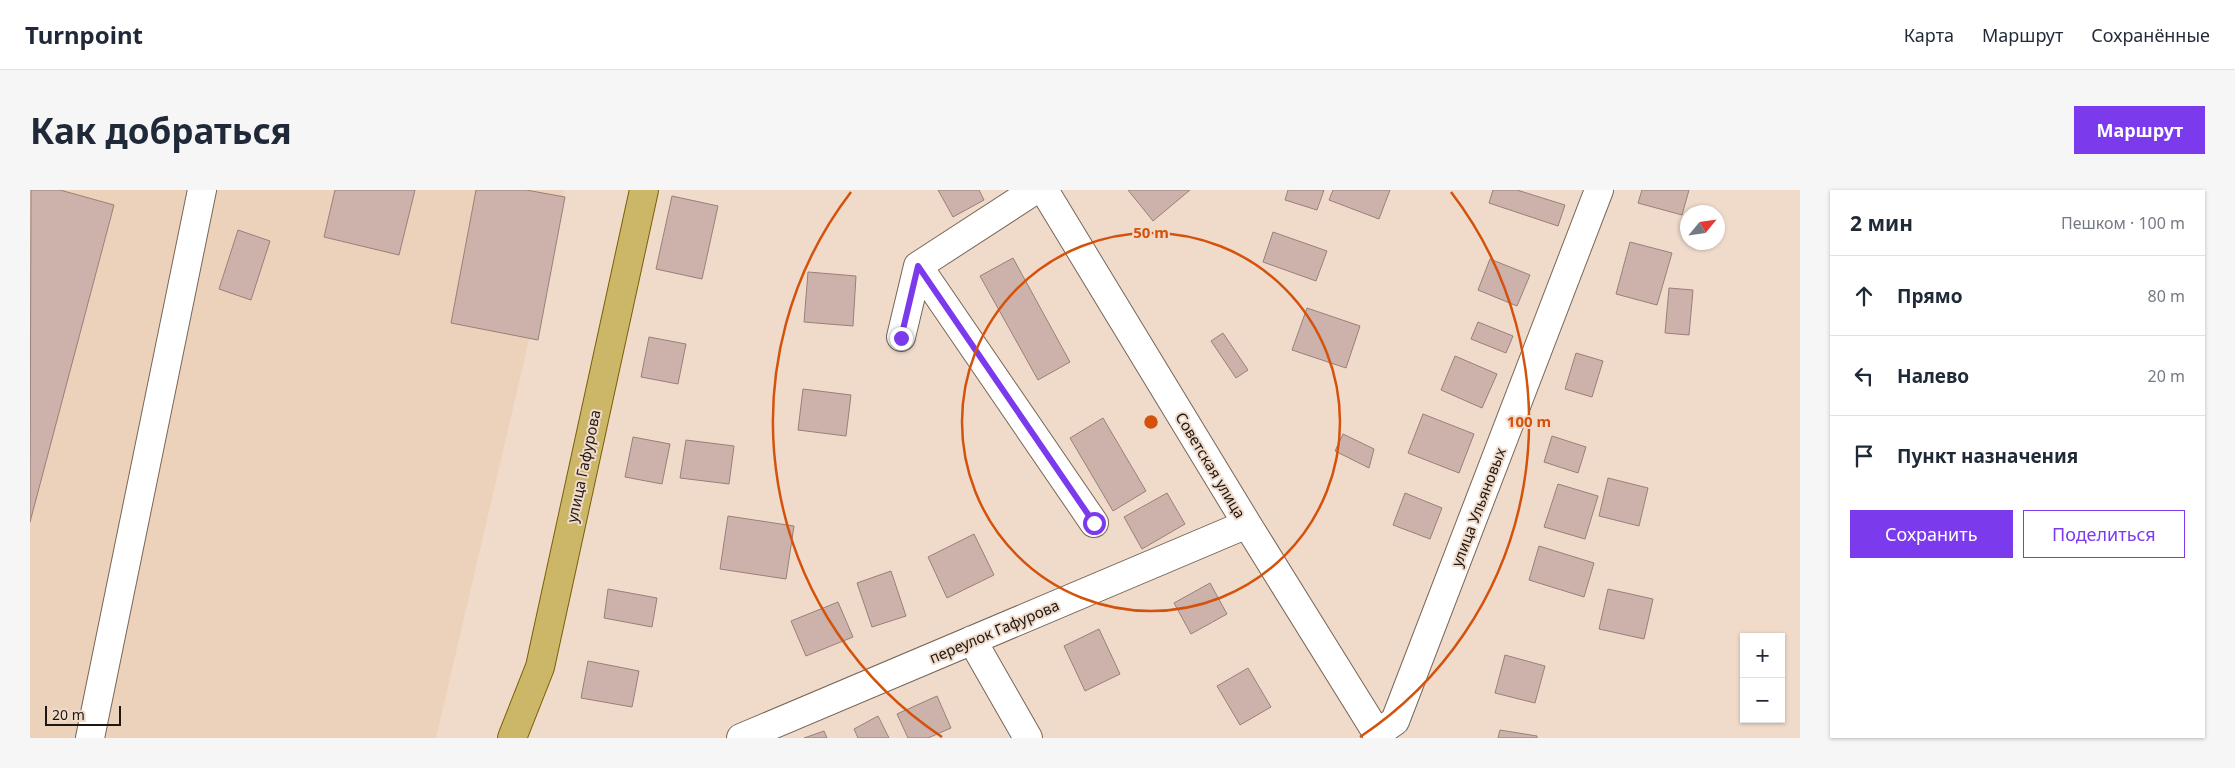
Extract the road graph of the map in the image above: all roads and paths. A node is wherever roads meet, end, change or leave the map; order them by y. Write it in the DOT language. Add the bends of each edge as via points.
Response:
graph roads {
  1 [pos="202,190"];
  2 [pos="644,190"];
  3 [pos="1036,190"];
  4 [pos="1044,190"];
  5 [pos="1599,190"];
  6 [pos="918,266"];
  7 [pos="901,338"];
  8 [pos="1094,523"];
  9 [pos="1247,524"];
  10 [pos="972,640"];
  11 [pos="1379,736"];
  12 [pos="90,738"];
  13 [pos="512,738"];
  14 [pos="741,738"];
  15 [pos="1028,738"];
  1 -- 12 [label="street"];
  2 -- 13 [label="main road, улица Гафурова" via="540,667"];
  3 -- 6 [label="street"];
  4 -- 9 [label="street, Советская улица"];
  5 -- 11 [label="street, улица Ульяновых" via="1395,720"];
  6 -- 7 [label="street"];
  6 -- 8 [label="street"];
  9 -- 10 [label="street, переулок Гафурова"];
  9 -- 11 [label="street, Советская улица"];
  10 -- 14 [label="street, переулок Гафурова"];
  10 -- 15 [label="street"];
}
